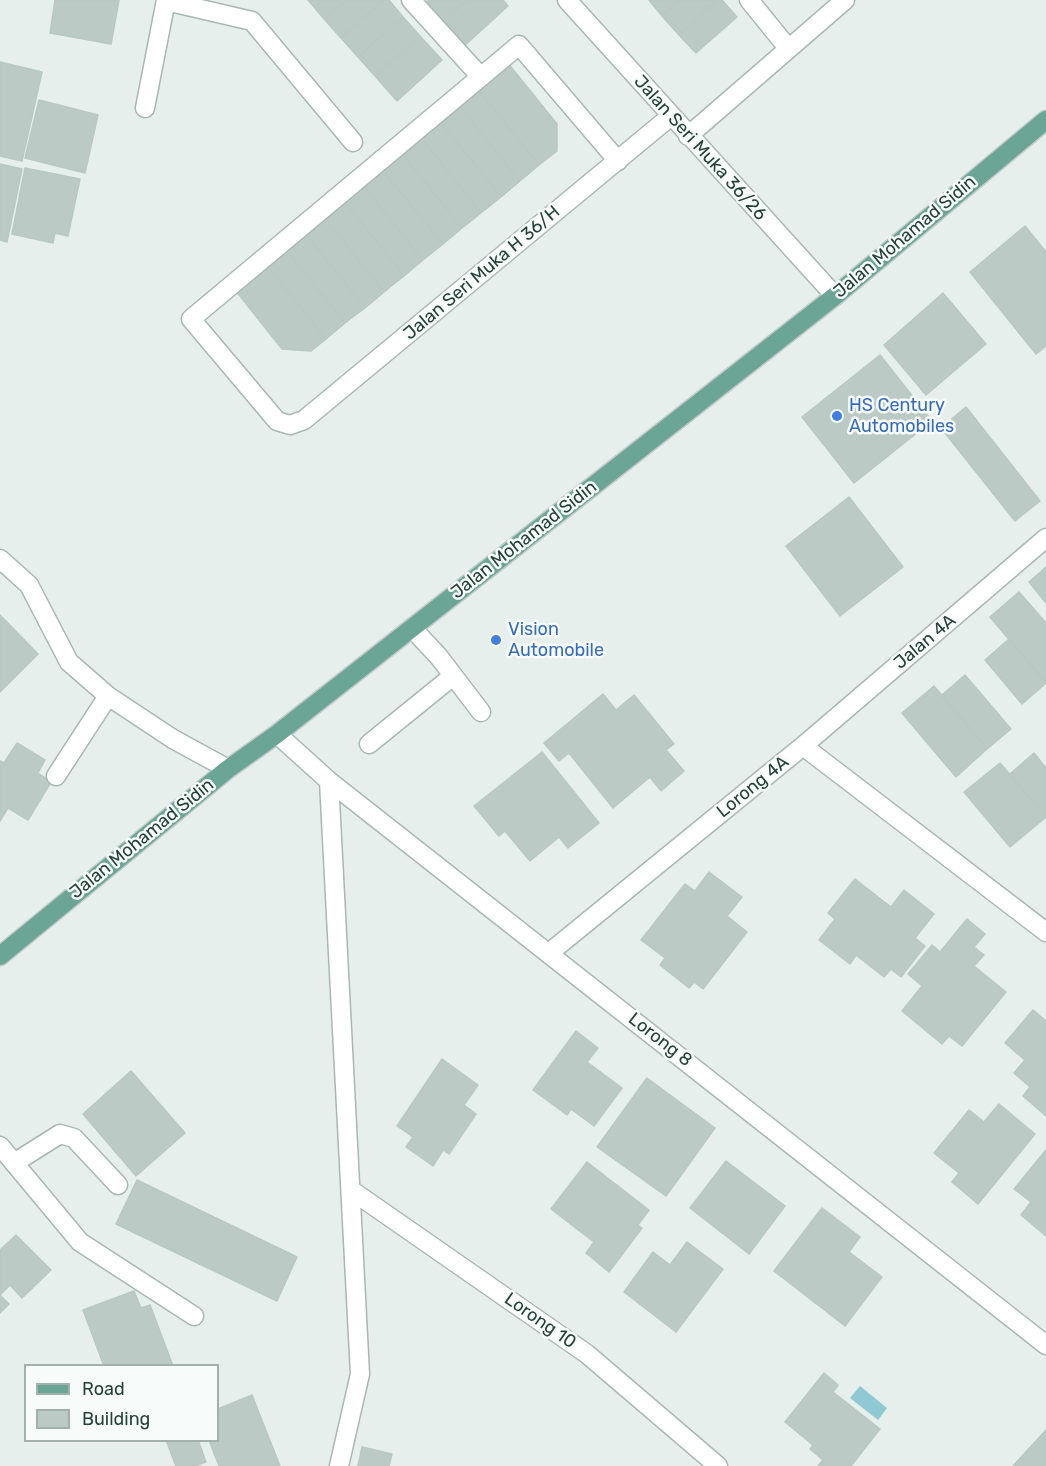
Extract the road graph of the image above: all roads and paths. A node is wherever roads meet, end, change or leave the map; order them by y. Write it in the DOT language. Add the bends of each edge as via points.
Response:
graph roads {
  1 [pos="411,0"];
  2 [pos="567,0"];
  3 [pos="748,0"];
  4 [pos="845,0"];
  5 [pos="166,1"];
  6 [pos="788,48"];
  7 [pos="481,77"];
  8 [pos="145,108"];
  9 [pos="671,116"];
  10 [pos="1046,120"];
  11 [pos="688,136"];
  12 [pos="353,142"];
  13 [pos="618,161"];
  14 [pos="835,296"];
  15 [pos="1046,538"];
  16 [pos="0,559"];
  17 [pos="412,628"];
  18 [pos="453,676"];
  19 [pos="108,696"];
  20 [pos="481,711"];
  21 [pos="277,734"];
  22 [pos="369,744"];
  23 [pos="803,746"];
  24 [pos="228,769"];
  25 [pos="56,776"];
  26 [pos="329,781"];
  27 [pos="1044,928"];
  28 [pos="549,953"];
  29 [pos="0,956"];
  30 [pos="0,1146"];
  31 [pos="14,1163"];
  32 [pos="117,1185"];
  33 [pos="351,1190"];
  34 [pos="194,1316"];
  35 [pos="1046,1345"];
  36 [pos="339,1466"];
  37 [pos="718,1466"];
  1 -- 7 [label="street"];
  2 -- 9 [label="street, Jalan Seri Muka 36/26"];
  3 -- 6 [label="street"];
  4 -- 6 [label="street"];
  5 -- 8 [label="street"];
  5 -- 12 [label="street" via="252,21"];
  6 -- 11 [label="street"];
  7 -- 13 [label="street" via="519,45"];
  7 -- 13 [label="street, Jalan Seri Muka H 36/H" via="191,319 277,421 290,425 304,420"];
  9 -- 11 [label="street, Jalan Seri Muka 36/26"];
  9 -- 13 [label="street, Jalan Seri Muka H 36/H"];
  10 -- 14 [label="main road, Jalan Mohamad Sidin"];
  11 -- 14 [label="street, Jalan Seri Muka 36/26"];
  14 -- 17 [label="main road, Jalan Mohamad Sidin"];
  15 -- 23 [label="street, Jalan 4A"];
  16 -- 19 [label="street" via="29,585 69,662"];
  17 -- 18 [label="street"];
  17 -- 21 [label="main road, Jalan Mohamad Sidin"];
  18 -- 20 [label="street"];
  18 -- 22 [label="street"];
  19 -- 24 [label="street"];
  19 -- 25 [label="street"];
  21 -- 24 [label="main road, Jalan Mohamad Sidin"];
  21 -- 26 [label="street, Lorong 8"];
  23 -- 27 [label="street, Lorong 4A"];
  23 -- 28 [label="street, Lorong 4A"];
  24 -- 29 [label="main road, Jalan Mohamad Sidin"];
  26 -- 28 [label="street, Lorong 8"];
  26 -- 33 [label="street"];
  28 -- 35 [label="street, Lorong 8"];
  30 -- 31 [label="street"];
  31 -- 32 [label="street" via="60,1134 74,1138"];
  31 -- 34 [label="street" via="80,1242"];
  33 -- 36 [label="street" via="360,1374"];
  33 -- 37 [label="street, Lorong 10" via="588,1354"];
}
